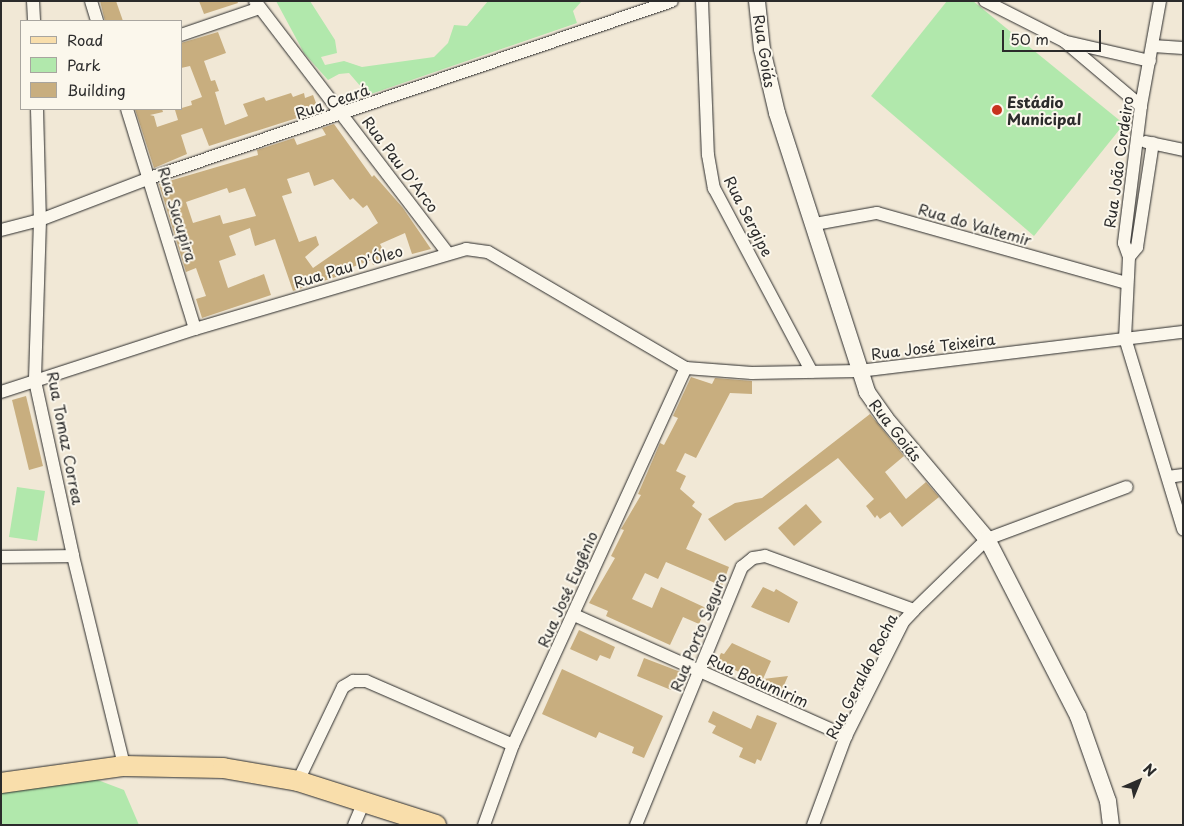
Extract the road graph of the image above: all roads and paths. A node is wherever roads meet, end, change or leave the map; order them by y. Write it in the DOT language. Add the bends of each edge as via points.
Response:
graph roads {
  1 [pos="33,1"];
  2 [pos="91,1"];
  3 [pos="672,1"];
  4 [pos="702,1"];
  5 [pos="757,1"];
  6 [pos="984,1"];
  7 [pos="1160,1"];
  8 [pos="258,4"];
  9 [pos="34,20"];
  10 [pos="97,20"];
  11 [pos="182,35"];
  12 [pos="1064,41"];
  13 [pos="1153,46"];
  14 [pos="1183,48"];
  15 [pos="1150,61"];
  16 [pos="1141,106"];
  17 [pos="37,110"];
  18 [pos="127,110"];
  19 [pos="343,114"];
  20 [pos="1138,140"];
  21 [pos="1153,143"];
  22 [pos="1183,150"];
  23 [pos="150,178"];
  24 [pos="40,220"];
  25 [pos="815,224"];
  26 [pos="1,230"];
  27 [pos="447,252"];
  28 [pos="1129,257"];
  29 [pos="1126,283"];
  30 [pos="195,329"];
  31 [pos="1183,332"];
  32 [pos="1125,338"];
  33 [pos="686,368"];
  34 [pos="860,371"];
  35 [pos="812,372"];
  36 [pos="35,381"];
  37 [pos="1,392"];
  38 [pos="1183,475"];
  39 [pos="1168,477"];
  40 [pos="1127,487"];
  41 [pos="1183,529"];
  42 [pos="987,539"];
  43 [pos="73,556"];
  44 [pos="2,558"];
  45 [pos="914,610"];
  46 [pos="574,615"];
  47 [pos="699,672"];
  48 [pos="846,736"];
  49 [pos="513,745"];
  50 [pos="124,766"];
  51 [pos="298,781"];
  52 [pos="1,783"];
  53 [pos="364,801"];
  54 [pos="354,825"];
  55 [pos="436,825"];
  56 [pos="484,825"];
  57 [pos="636,825"];
  58 [pos="813,825"];
  59 [pos="1111,825"];
  1 -- 9 [label="street"];
  2 -- 10 [label="street"];
  3 -- 19 [label="street, Rua Ceará"];
  4 -- 35 [label="street, Rua Sergipe" via="708,155 714,188"];
  5 -- 25 [label="street, Rua Goiás" via="762,50 777,113"];
  6 -- 12 [label="street"];
  7 -- 13 [label="street, Rua João Cordeiro"];
  8 -- 11 [label="street"];
  8 -- 19 [label="street, Rua Pau D'Arco"];
  12 -- 15 [label="street"];
  12 -- 16 [label="street"];
  13 -- 14 [label="street"];
  13 -- 15 [label="street, Rua João Cordeiro"];
  15 -- 16 [label="street, Rua João Cordeiro"];
  16 -- 20 [label="street, Rua João Cordeiro"];
  17 -- 24 [label="street, Rua Tomaz Correa"];
  18 -- 23 [label="street, Rua Sucupira"];
  19 -- 23 [label="street, Rua Ceará"];
  19 -- 27 [label="street, Rua Pau D'Arco"];
  20 -- 21 [label="street"];
  20 -- 28 [label="street, Rua João Cordeiro" via="1124,243"];
  21 -- 22 [label="street"];
  21 -- 28 [label="street" via="1137,247"];
  23 -- 24 [label="street, Rua Ceará"];
  23 -- 30 [label="street, Rua Sucupira"];
  24 -- 26 [label="street, Rua Ceará"];
  24 -- 36 [label="street, Rua Tomaz Correa"];
  25 -- 29 [label="street, Rua do Valtemir" via="877,213"];
  25 -- 34 [label="street, Rua Goiás"];
  27 -- 30 [label="street, Rua Pau D'Óleo"];
  27 -- 33 [label="street, Rua Pau D'Óleo" via="466,248 488,252"];
  28 -- 29 [label="street, Rua João Cordeiro"];
  29 -- 32 [label="street, Rua João Cordeiro"];
  30 -- 36 [label="street, Rua Pau D'Óleo"];
  31 -- 32 [label="street, Rua José Teixeira"];
  32 -- 34 [label="street, Rua José Teixeira"];
  32 -- 39 [label="street, Rua João Cordeiro"];
  33 -- 35 [label="street, Rua José Teixeira" via="752,373"];
  33 -- 46 [label="street, Rua José Eugênio"];
  34 -- 35 [label="street, Rua José Teixeira"];
  34 -- 42 [label="street, Rua Goiás" via="867,392 884,418"];
  36 -- 37 [label="street, Rua Pau D'Óleo"];
  36 -- 43 [label="street, Rua Tomaz Correa"];
  38 -- 39 [label="street"];
  39 -- 41 [label="street, Rua João Cordeiro"];
  40 -- 42 [label="street, Rua Geraldo Rocha"];
  42 -- 45 [label="street, Rua Geraldo Rocha"];
  42 -- 59 [label="street, Rua Goiás" via="1078,716 1108,801"];
  43 -- 44 [label="street"];
  43 -- 50 [label="street, Rua Tomaz Correa"];
  45 -- 47 [label="street, Rua Porto Seguro" via="765,556 753,558 742,567"];
  45 -- 48 [label="street, Rua Geraldo Rocha" via="903,622"];
  46 -- 47 [label="street, Rua Botumirim"];
  46 -- 49 [label="street, Rua José Eugênio"];
  47 -- 48 [label="street, Rua Botumirim"];
  47 -- 57 [label="street, Rua Porto Seguro"];
  48 -- 58 [label="street, Rua Geraldo Rocha"];
  49 -- 51 [label="street" via="366,681 353,681 343,687"];
  49 -- 56 [label="street, Rua José Eugênio"];
  50 -- 51 [label="main road" via="223,768"];
  50 -- 52 [label="main road"];
  51 -- 53 [label="main road"];
  53 -- 54 [label="street"];
  53 -- 55 [label="main road"];
}
